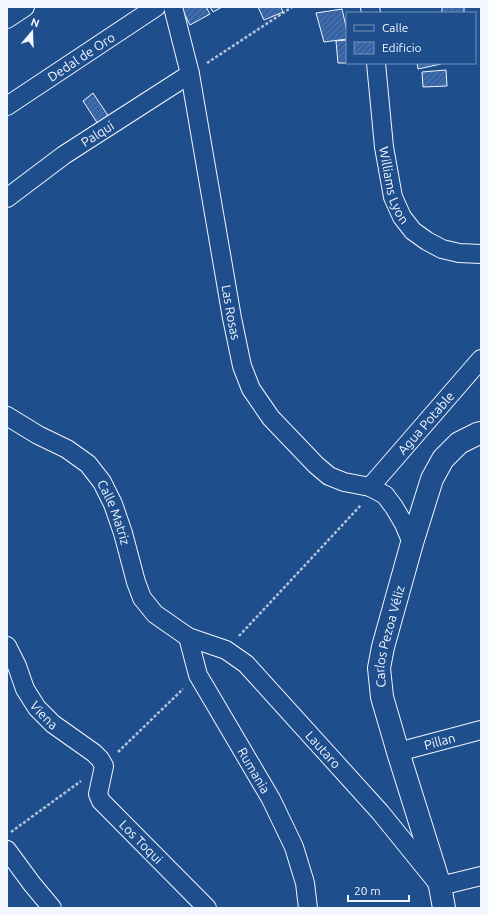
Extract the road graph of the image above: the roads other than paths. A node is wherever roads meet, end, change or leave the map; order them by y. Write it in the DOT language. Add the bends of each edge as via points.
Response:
graph roads {
  1 [pos="25,7"];
  2 [pos="156,7"];
  3 [pos="173,7"];
  4 [pos="7,19"];
  5 [pos="376,64"];
  6 [pos="190,74"];
  7 [pos="7,106"];
  8 [pos="7,198"];
  9 [pos="481,254"];
  10 [pos="481,359"];
  11 [pos="7,416"];
  12 [pos="481,432"];
  13 [pos="370,487"];
  14 [pos="412,543"];
  15 [pos="188,637"];
  16 [pos="7,646"];
  17 [pos="481,730"];
  18 [pos="398,752"];
  19 [pos="104,766"];
  20 [pos="7,850"];
  21 [pos="481,876"];
  22 [pos="440,886"];
  23 [pos="52,908"];
  24 [pos="207,908"];
  25 [pos="308,908"];
  26 [pos="444,908"];
  1 -- 4 [label="street"];
  2 -- 7 [label="street, Dedal de Oro"];
  3 -- 6 [label="street, Las Rosas"];
  5 -- 9 [label="street, Williams Lyon" via="384,147 393,197 402,217 413,231 442,249"];
  6 -- 8 [label="street, Palqui" via="64,155"];
  6 -- 13 [label="street, Las Rosas" via="232,318 242,366 251,389 271,418 329,476"];
  10 -- 13 [label="street, Agua Potable"];
  11 -- 15 [label="street, Calle Matriz" via="67,449 88,464 102,482 113,504 142,598 155,614"];
  12 -- 14 [label="main road, Carlos Pezoa Véliz" via="459,443 443,459 432,479"];
  13 -- 14 [label="street, Las Rosas" via="385,495 404,524"];
  14 -- 18 [label="main road, Carlos Pezoa Véliz" via="379,668 382,697"];
  15 -- 22 [label="street, Lautaro" via="226,650 246,664 380,812"];
  15 -- 25 [label="street, Rumania" via="198,675 271,799 294,847 305,883"];
  16 -- 19 [label="street, Viena" via="36,708 53,724 94,753"];
  17 -- 18 [label="street, Pillan"];
  18 -- 22 [label="main road, Carlos Pezoa Véliz"];
  19 -- 24 [label="street, Los Toqui" via="98,794 101,801"];
  20 -- 23 [label="street"];
  21 -- 22 [label="street"];
  22 -- 26 [label="main road, Carlos Pezoa Véliz"];
}
